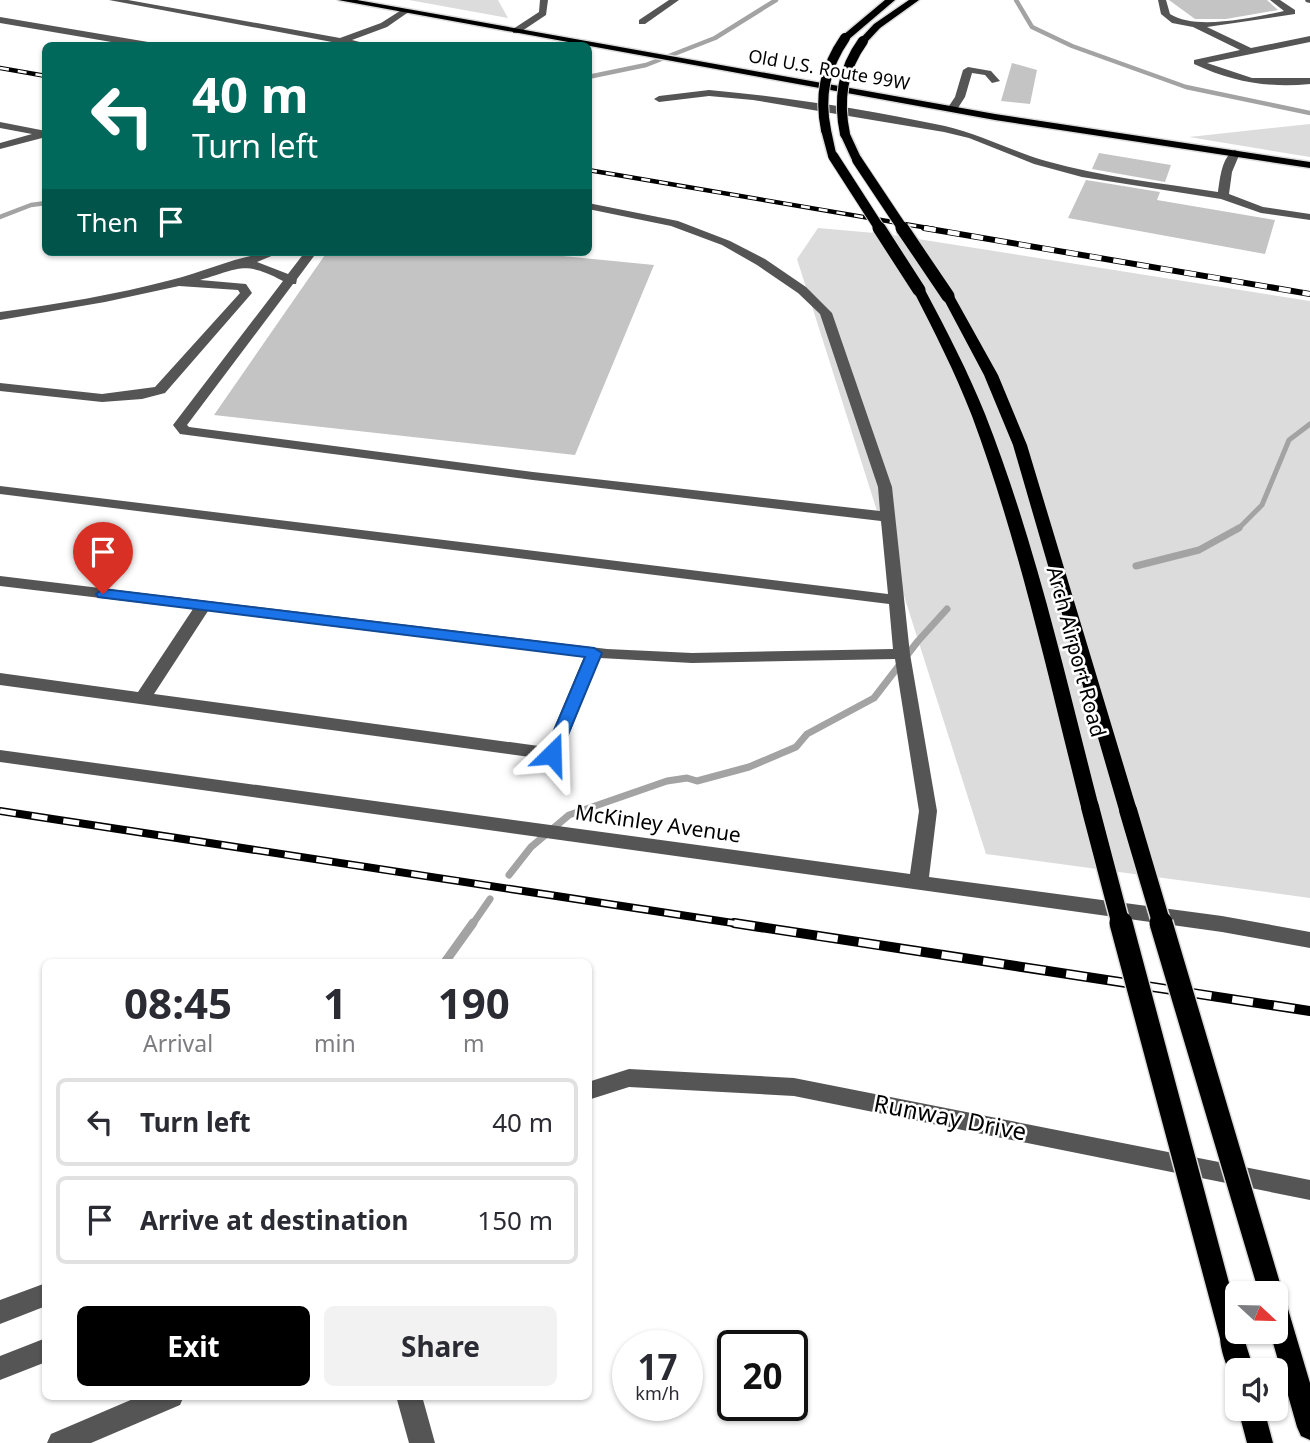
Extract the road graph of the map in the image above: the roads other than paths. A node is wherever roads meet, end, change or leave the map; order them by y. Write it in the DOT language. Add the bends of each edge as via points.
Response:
graph roads {
  1 [pos="113,0"];
  2 [pos="342,0"];
  3 [pos="544,0"];
  4 [pos="675,0"];
  5 [pos="891,0"];
  6 [pos="915,0"];
  7 [pos="1162,0"];
  8 [pos="1274,0"];
  9 [pos="1310,7"];
  10 [pos="1290,9"];
  11 [pos="406,11"];
  12 [pos="0,20"];
  13 [pos="642,22"];
  14 [pos="1196,25"];
  15 [pos="516,31"];
  16 [pos="328,38"];
  17 [pos="1310,39"];
  18 [pos="342,40"];
  19 [pos="130,42"];
  20 [pos="318,42"];
  21 [pos="352,42"];
  22 [pos="577,42"];
  23 [pos="592,45"];
  24 [pos="1249,51"];
  25 [pos="995,81"];
  26 [pos="1310,81"];
  27 [pos="659,99"];
  28 [pos="953,109"];
  29 [pos="0,125"];
  30 [pos="42,133"];
  31 [pos="42,135"];
  32 [pos="0,146"];
  33 [pos="1235,153"];
  34 [pos="1310,165"];
  35 [pos="1223,197"];
  36 [pos="592,207"];
  37 [pos="1310,217"];
  38 [pos="265,256"];
  39 [pos="308,256"];
  40 [pos="245,264"];
  41 [pos="292,281"];
  42 [pos="179,282"];
  43 [pos="0,316"];
  44 [pos="0,387"];
  45 [pos="0,490"];
  46 [pos="889,517"];
  47 [pos="1,583"];
  48 [pos="895,600"];
  49 [pos="204,606"];
  50 [pos="594,653"];
  51 [pos="902,654"];
  52 [pos="0,679"];
  53 [pos="143,698"];
  54 [pos="0,757"];
  55 [pos="919,883"];
  56 [pos="1310,940"];
  57 [pos="592,1090"];
  58 [pos="1310,1190"];
  59 [pos="1267,1281"];
  60 [pos="42,1296"];
  61 [pos="0,1312"];
  62 [pos="1286,1344"];
  63 [pos="42,1352"];
  64 [pos="1238,1358"];
  65 [pos="0,1368"];
  66 [pos="162,1400"];
  67 [pos="410,1400"];
  68 [pos="1254,1421"];
  69 [pos="1310,1427"];
  70 [pos="60,1443"];
  71 [pos="422,1443"];
  72 [pos="1260,1443"];
  1 -- 16 [label="street"];
  2 -- 11 [label="main road, Old U.S. Route 99W"];
  3 -- 15 [label="street" via="543,13"];
  4 -- 13 [label="street"];
  5 -- 64 [label="main road, Arch Airport Road, bridge" via="845,38 831,61 821,94 826,130 833,156 919,290 957,359 1006,490"];
  6 -- 59 [label="main road, Arch Airport Road, bridge" via="877,26 850,60 842,83 845,134 857,160 948,296 991,375 1020,445"];
  7 -- 14 [label="street" via="1174,22"];
  8 -- 10 [label="street"];
  9 -- 10 [label="street"];
  10 -- 14 [label="street" via="1292,12 1262,18"];
  11 -- 15 [label="main road, Old U.S. Route 99W"];
  11 -- 18 [label="street" via="384,25"];
  12 -- 19 [label="street"];
  14 -- 24 [label="street"];
  15 -- 22 [label="main road, Old U.S. Route 99W"];
  16 -- 18 [label="street"];
  16 -- 20 [label="street"];
  17 -- 24 [label="street"];
  18 -- 21 [label="street"];
  23 -- 28 [label="main road, Old U.S. Route 99W"];
  24 -- 26 [label="street" via="1197,62 1228,77 1271,84"];
  25 -- 28 [label="street" via="988,73 968,70"];
  27 -- 35 [label="street" via="709,93 753,97 944,129 1083,174"];
  28 -- 33 [label="main road, Old U.S. Route 99W"];
  29 -- 30 [label="street"];
  31 -- 32 [label="street"];
  33 -- 34 [label="main road, Old U.S. Route 99W"];
  33 -- 35 [label="street"];
  35 -- 37 [label="street" via="1261,210"];
  36 -- 46 [label="street" via="674,223 726,243 802,289 826,313 885,487"];
  38 -- 40 [label="street"];
  39 -- 41 [label="street"];
  40 -- 41 [label="street" via="267,268"];
  40 -- 42 [label="street"];
  41 -- 46 [label="street" via="180,425 185,431"];
  42 -- 43 [label="street"];
  42 -- 44 [label="street" via="242,287 246,293 160,390 118,398"];
  45 -- 48 [label="street"];
  46 -- 48 [label="street"];
  47 -- 49 [label="street"];
  48 -- 51 [label="street"];
  49 -- 50 [label="street"];
  49 -- 53 [label="street"];
  50 -- 51 [label="street" via="692,659"];
  50 -- 53 [label="street" via="552,754"];
  51 -- 55 [label="street" via="928,811"];
  52 -- 53 [label="street"];
  54 -- 55 [label="street, McKinley Avenue"];
  55 -- 56 [label="street, McKinley Avenue"];
  57 -- 58 [label="street, Runway Drive" via="629,1078 794,1087"];
  60 -- 61 [label="street"];
  62 -- 69 [label="main road"];
  63 -- 65 [label="street"];
  66 -- 70 [label="street"];
  67 -- 71 [label="street"];
  68 -- 72 [label="main road"];
}
